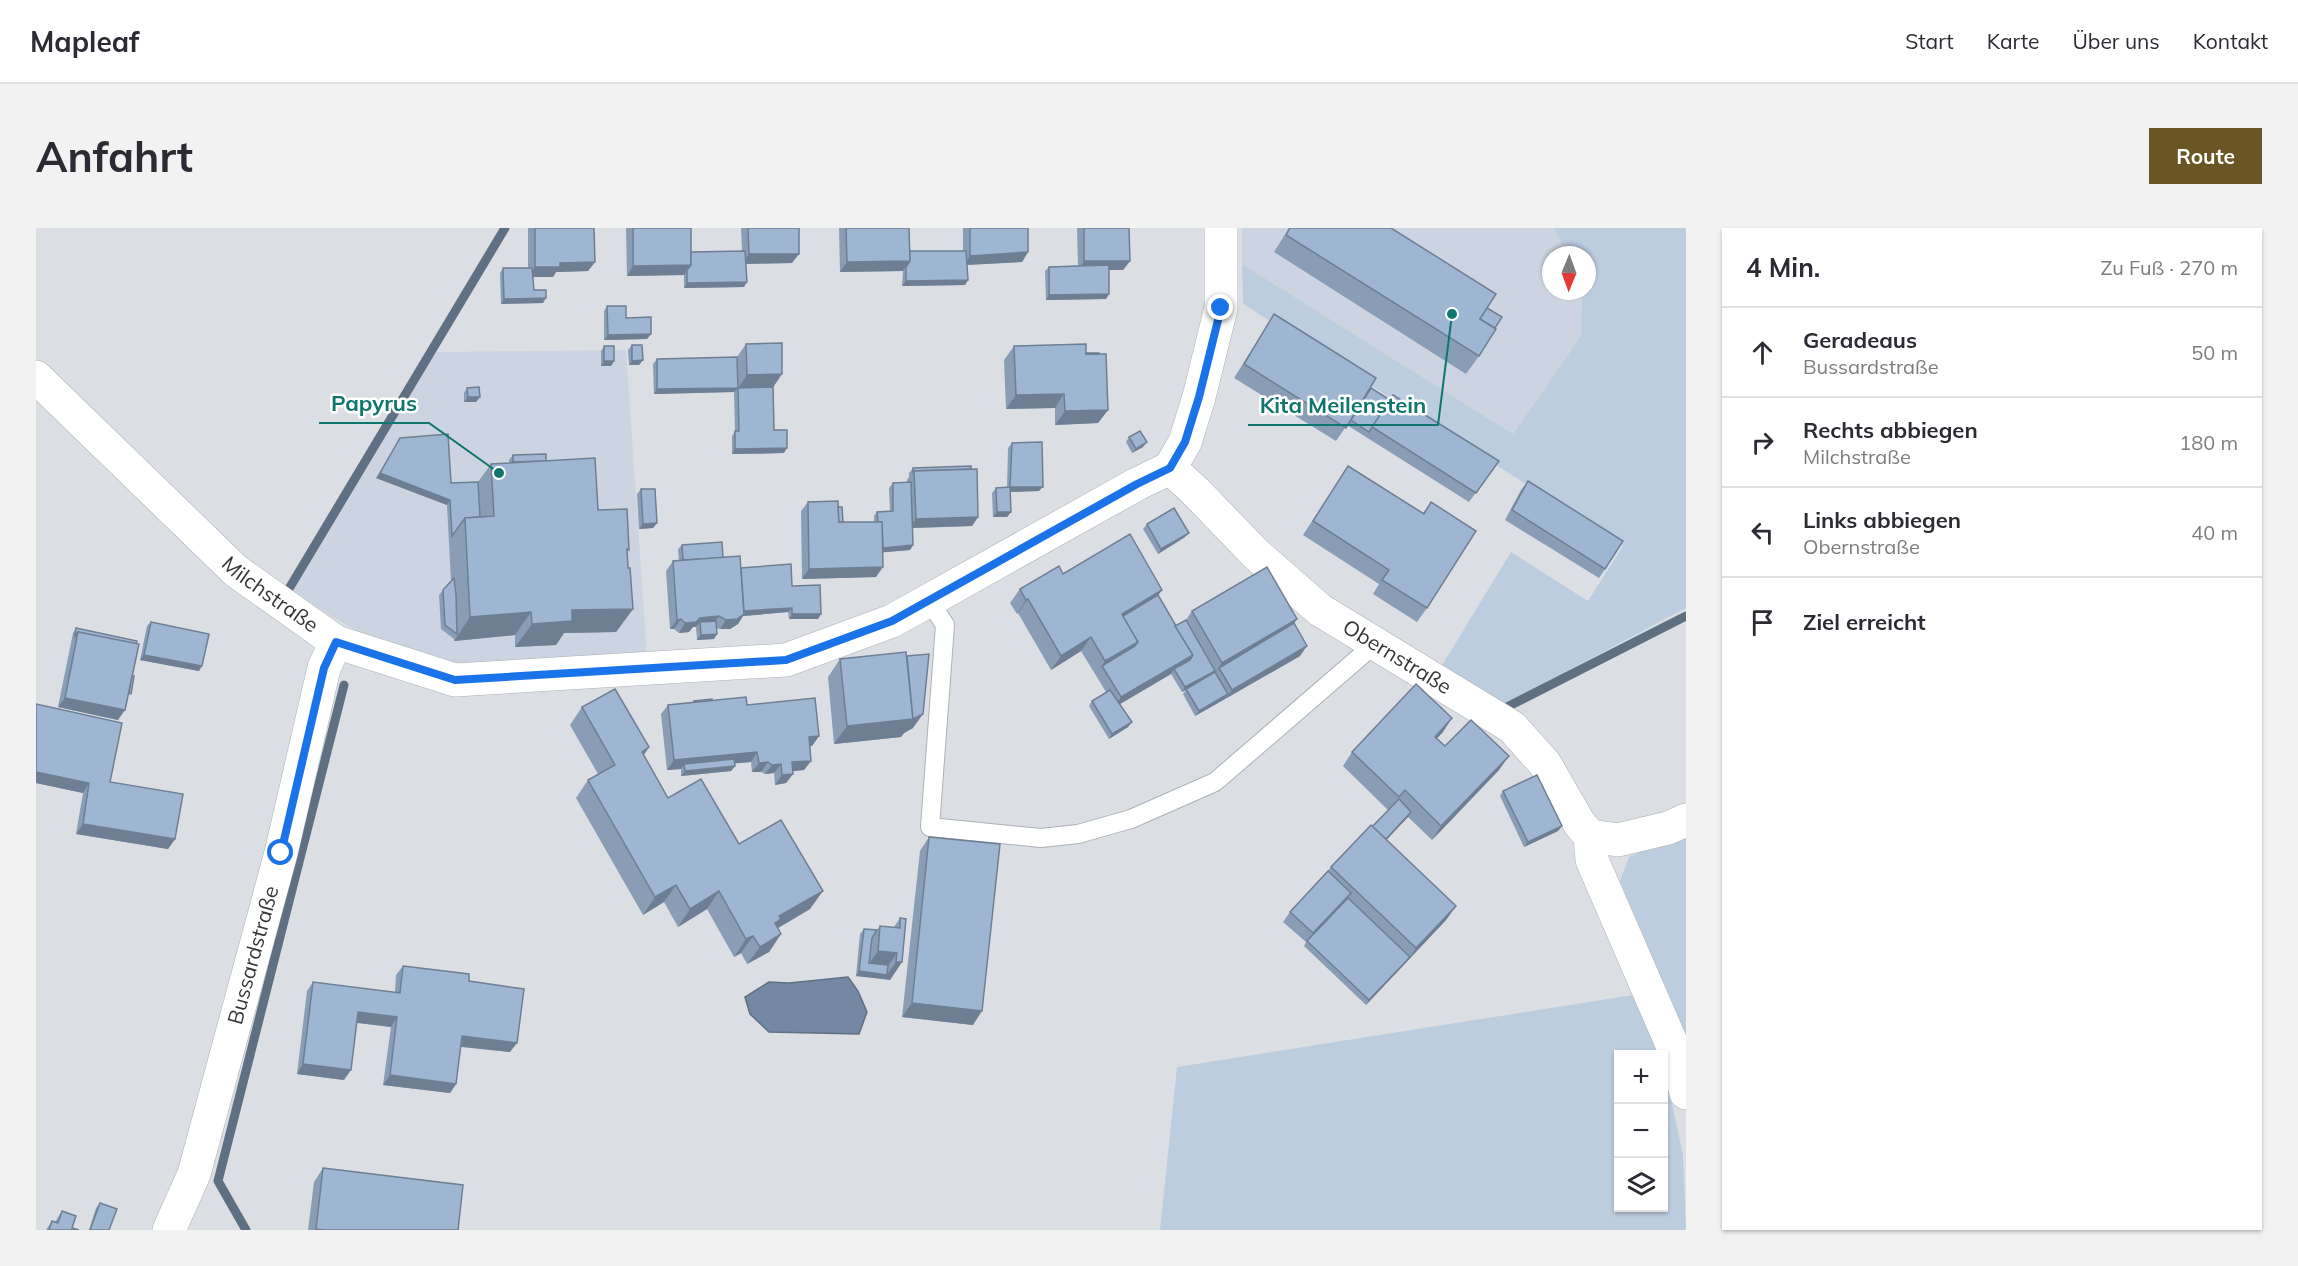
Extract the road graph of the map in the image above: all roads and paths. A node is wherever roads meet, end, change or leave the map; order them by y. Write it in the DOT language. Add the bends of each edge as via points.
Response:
graph roads {
  1 [pos="1221,228"];
  2 [pos="36,377"];
  3 [pos="1170,468"];
  4 [pos="930,602"];
  5 [pos="336,642"];
  6 [pos="1376,642"];
  7 [pos="1686,820"];
  8 [pos="1590,836"];
  9 [pos="1686,1093"];
  10 [pos="169,1230"];
  1 -- 3 [label="street" via="1221,308 1185,442"];
  2 -- 5 [label="street, Milchstraße" via="236,571"];
  3 -- 4 [label="street, Milchstraße"];
  3 -- 6 [label="street, Obernstraße" via="1256,554 1320,610"];
  4 -- 5 [label="street, Milchstraße" via="892,621 786,660 455,680"];
  4 -- 6 [label="lane" via="945,625 930,826 1041,838 1078,834 1131,819 1215,782"];
  5 -- 10 [label="street, Bussardstraße" via="324,668 281,853 194,1174"];
  6 -- 8 [label="street, Obernstraße" via="1512,727 1545,764"];
  7 -- 8 [label="street" via="1617,840"];
  8 -- 9 [label="street, Obernstraße" via="1592,860 1677,1056"];
}
